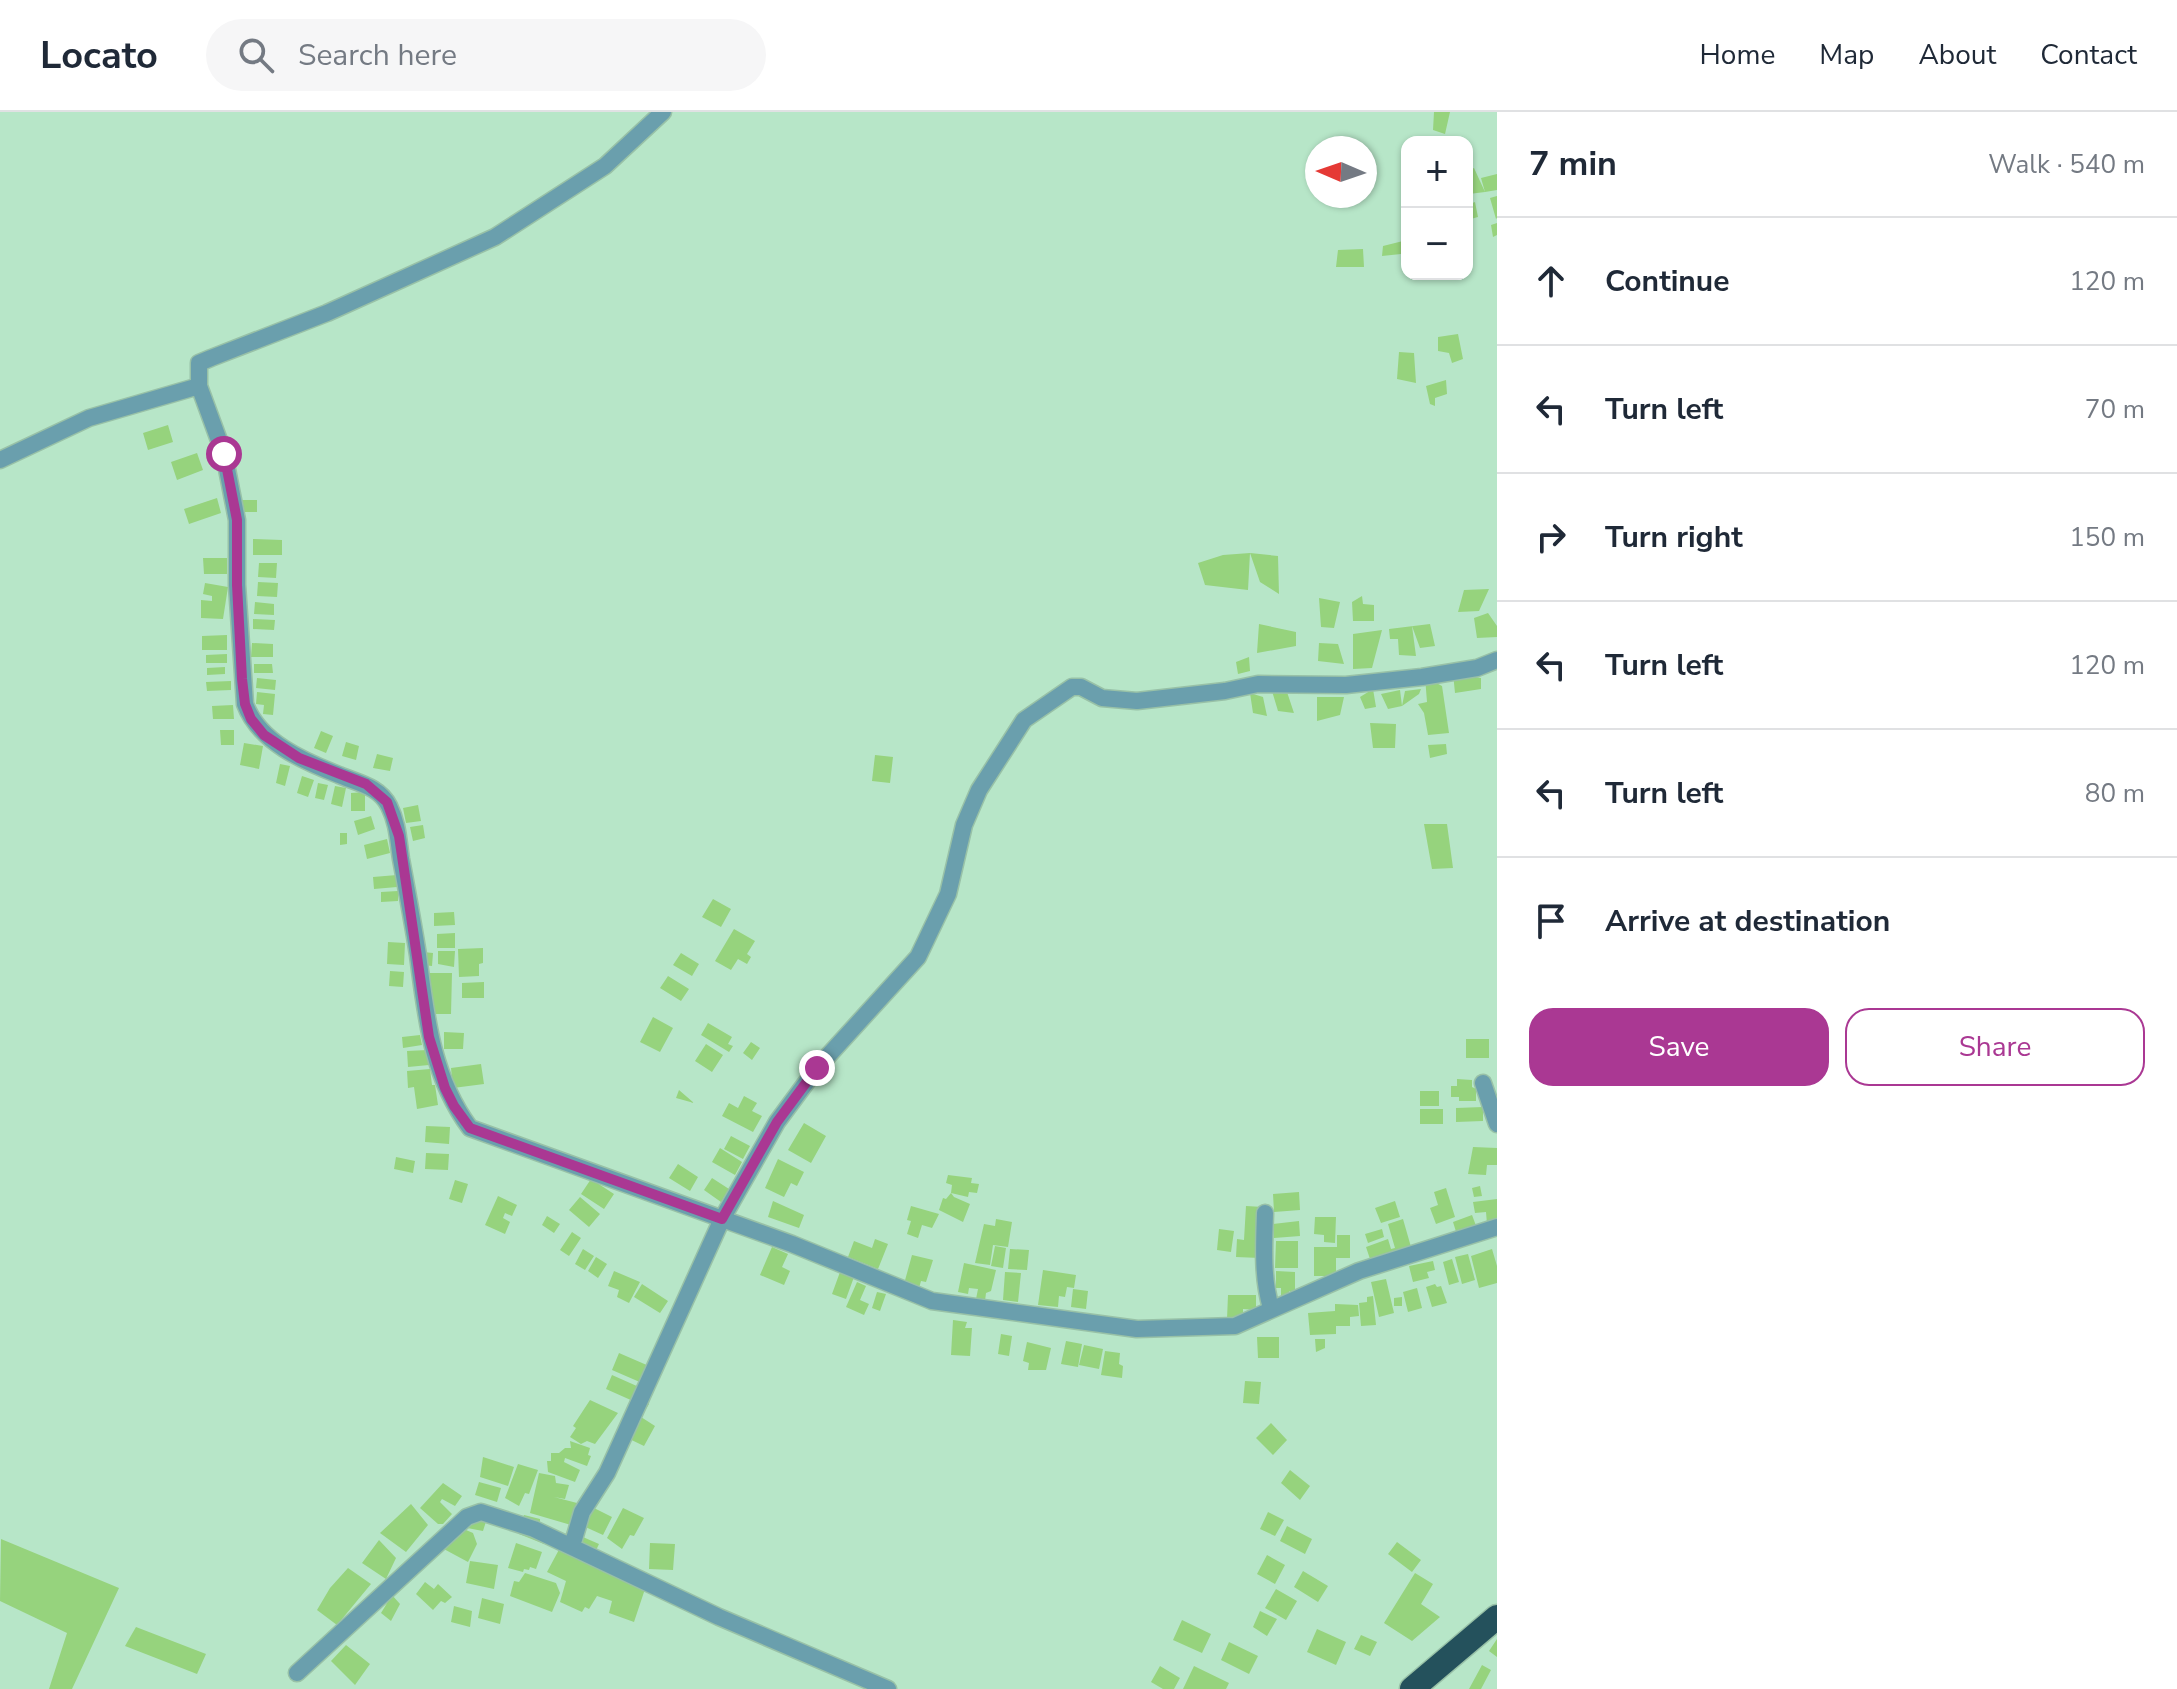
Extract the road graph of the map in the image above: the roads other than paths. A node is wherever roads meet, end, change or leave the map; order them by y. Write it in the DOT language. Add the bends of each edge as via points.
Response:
graph roads {
  1 [pos="663,112"];
  2 [pos="199,386"];
  3 [pos="0,460"];
  4 [pos="1497,660"];
  5 [pos="1483,1083"];
  6 [pos="1497,1124"];
  7 [pos="1265,1213"];
  8 [pos="722,1219"];
  9 [pos="1497,1227"];
  10 [pos="1271,1308"];
  11 [pos="572,1546"];
  12 [pos="1497,1617"];
  13 [pos="297,1673"];
  14 [pos="888,1689"];
  15 [pos="1412,1689"];
  1 -- 2 [label="street" via="605,166 495,237 327,313 199,363"];
  2 -- 3 [label="street" via="89,418"];
  2 -- 8 [label="street" via="224,454 237,520 245,704 264,735 299,758 366,784 387,802 399,836 429,1037 454,1106 470,1128"];
  4 -- 8 [label="street" via="1422,677 1346,685 1258,684 1137,701 1102,698 1072,687 1034,712 1017,729 974,800 948,894 918,957 791,1102"];
  5 -- 6 [label="street"];
  7 -- 10 [label="street" via="1264,1267"];
  8 -- 10 [label="street" via="946,1304 1137,1329 1235,1326"];
  8 -- 11 [label="street" via="607,1473 582,1512"];
  9 -- 10 [label="street" via="1359,1271"];
  11 -- 13 [label="street" via="511,1521 474,1513"];
  11 -- 14 [label="street" via="719,1617"];
  12 -- 15 [label="highway"];
}
